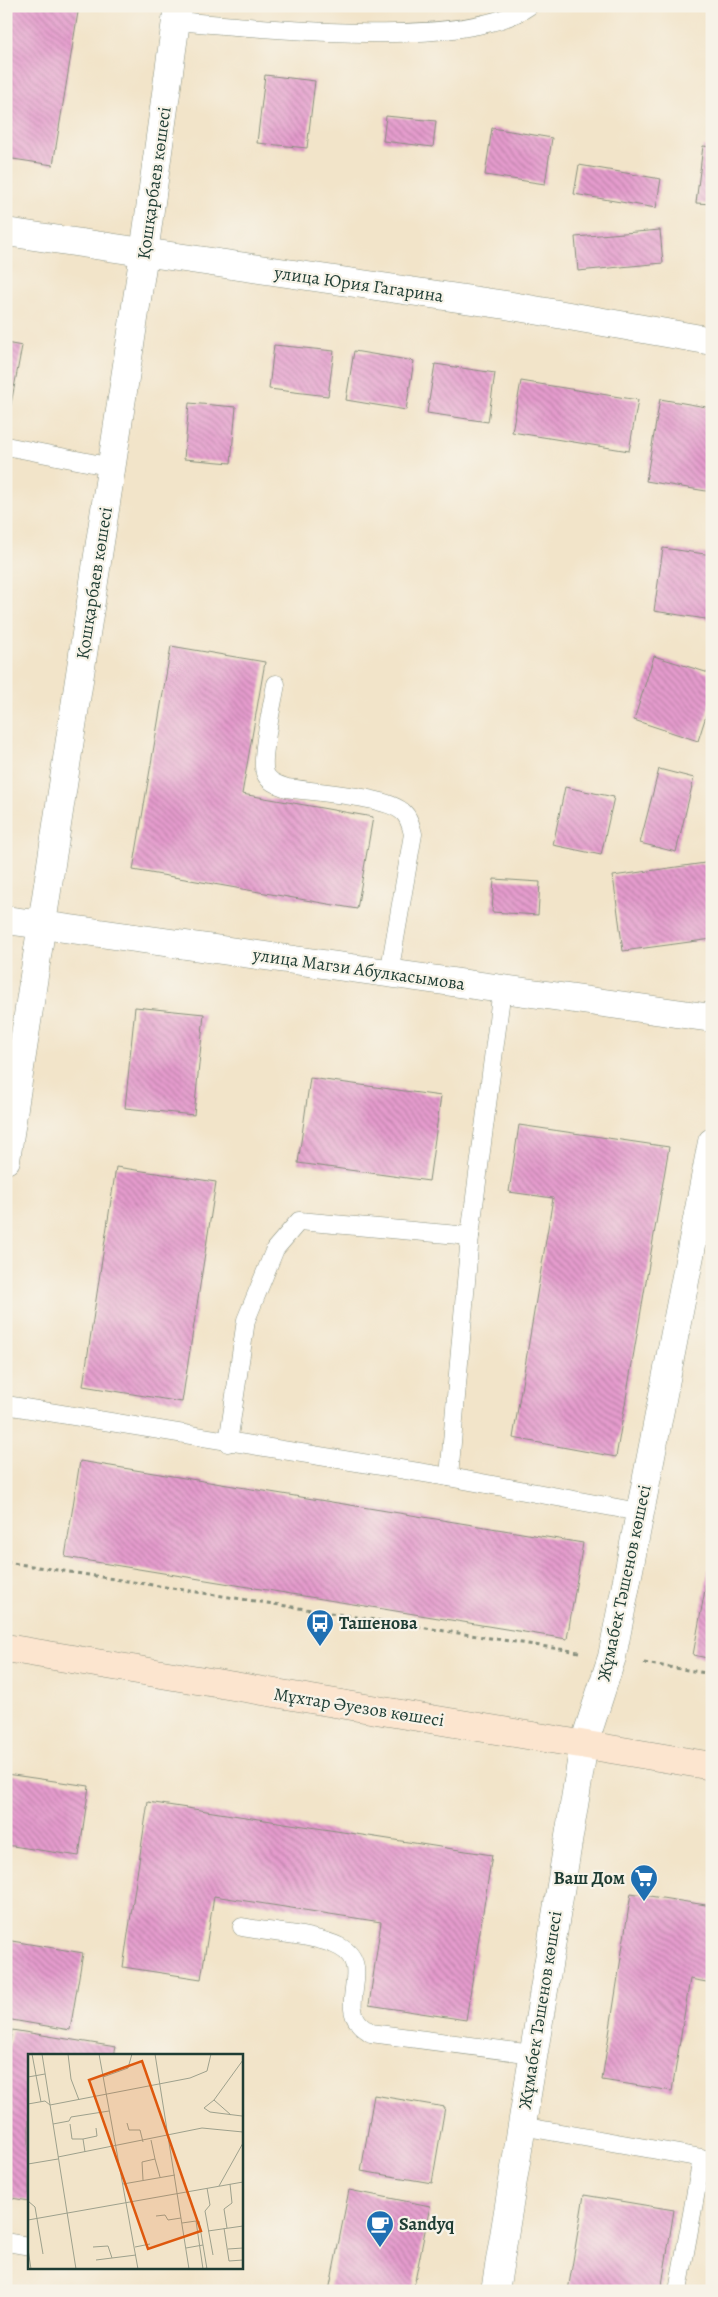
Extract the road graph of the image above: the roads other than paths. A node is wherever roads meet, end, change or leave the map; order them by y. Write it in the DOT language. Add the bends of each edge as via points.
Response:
graph roads {
  1 [pos="529,6"];
  2 [pos="176,14"];
  3 [pos="6,232"];
  4 [pos="144,253"];
  5 [pos="712,341"];
  6 [pos="6,446"];
  7 [pos="112,467"];
  8 [pos="276,684"];
  9 [pos="6,920"];
  10 [pos="41,926"];
  11 [pos="389,974"];
  12 [pos="502,989"];
  13 [pos="712,1018"];
  14 [pos="712,1142"];
  15 [pos="6,1160"];
  16 [pos="470,1236"];
  17 [pos="6,1405"];
  18 [pos="228,1442"];
  19 [pos="449,1477"];
  20 [pos="639,1512"];
  21 [pos="6,1648"];
  22 [pos="584,1744"];
  23 [pos="712,1766"];
  24 [pos="242,1927"];
  25 [pos="533,2054"];
  26 [pos="521,2126"];
  27 [pos="707,2159"];
  28 [pos="6,2242"];
  29 [pos="28,2246"];
  30 [pos="494,2291"];
  31 [pos="678,2291"];
  1 -- 2 [label="lane" via="517,14 486,23 432,32 365,33"];
  2 -- 4 [label="street, Қошқарбаев көшесі"];
  3 -- 4 [label="street, улица Юрия Гагарина"];
  4 -- 5 [label="street, улица Юрия Гагарина" via="506,305"];
  4 -- 7 [label="street, Қошқарбаев көшесі"];
  6 -- 7 [label="lane"];
  7 -- 10 [label="street, Қошқарбаев көшесі"];
  8 -- 11 [label="lane" via="264,759 265,774 273,783 287,788 382,801 404,813 410,823 413,834"];
  9 -- 10 [label="street, улица Магзи Абулкасымова"];
  10 -- 11 [label="street, улица Магзи Абулкасымова"];
  10 -- 15 [label="street, Қошқарбаев көшесі"];
  11 -- 12 [label="street, улица Магзи Абулкасымова"];
  12 -- 13 [label="street, улица Магзи Абулкасымова"];
  12 -- 16 [label="lane"];
  14 -- 20 [label="street, Жұмабек Тәшенов көшесі"];
  16 -- 18 [label="lane" via="299,1221 275,1249 246,1320"];
  16 -- 19 [label="lane"];
  17 -- 18 [label="lane"];
  18 -- 19 [label="lane"];
  19 -- 20 [label="lane"];
  20 -- 22 [label="street, Жұмабек Тәшенов көшесі" via="612,1657"];
  21 -- 22 [label="street, Мұхтар Әуезов көшесі"];
  22 -- 23 [label="street, Мұхтар Әуезов көшесі"];
  22 -- 25 [label="street, Жұмабек Тәшенов көшесі"];
  24 -- 25 [label="lane" via="340,1947 352,1957 356,1974 354,2009 358,2022 371,2033"];
  25 -- 26 [label="street, Жұмабек Тәшенов көшесі"];
  26 -- 27 [label="lane"];
  26 -- 30 [label="street, Жұмабек Тәшенов көшесі"];
  27 -- 31 [label="lane"];
  28 -- 29 [label="lane"];
}
